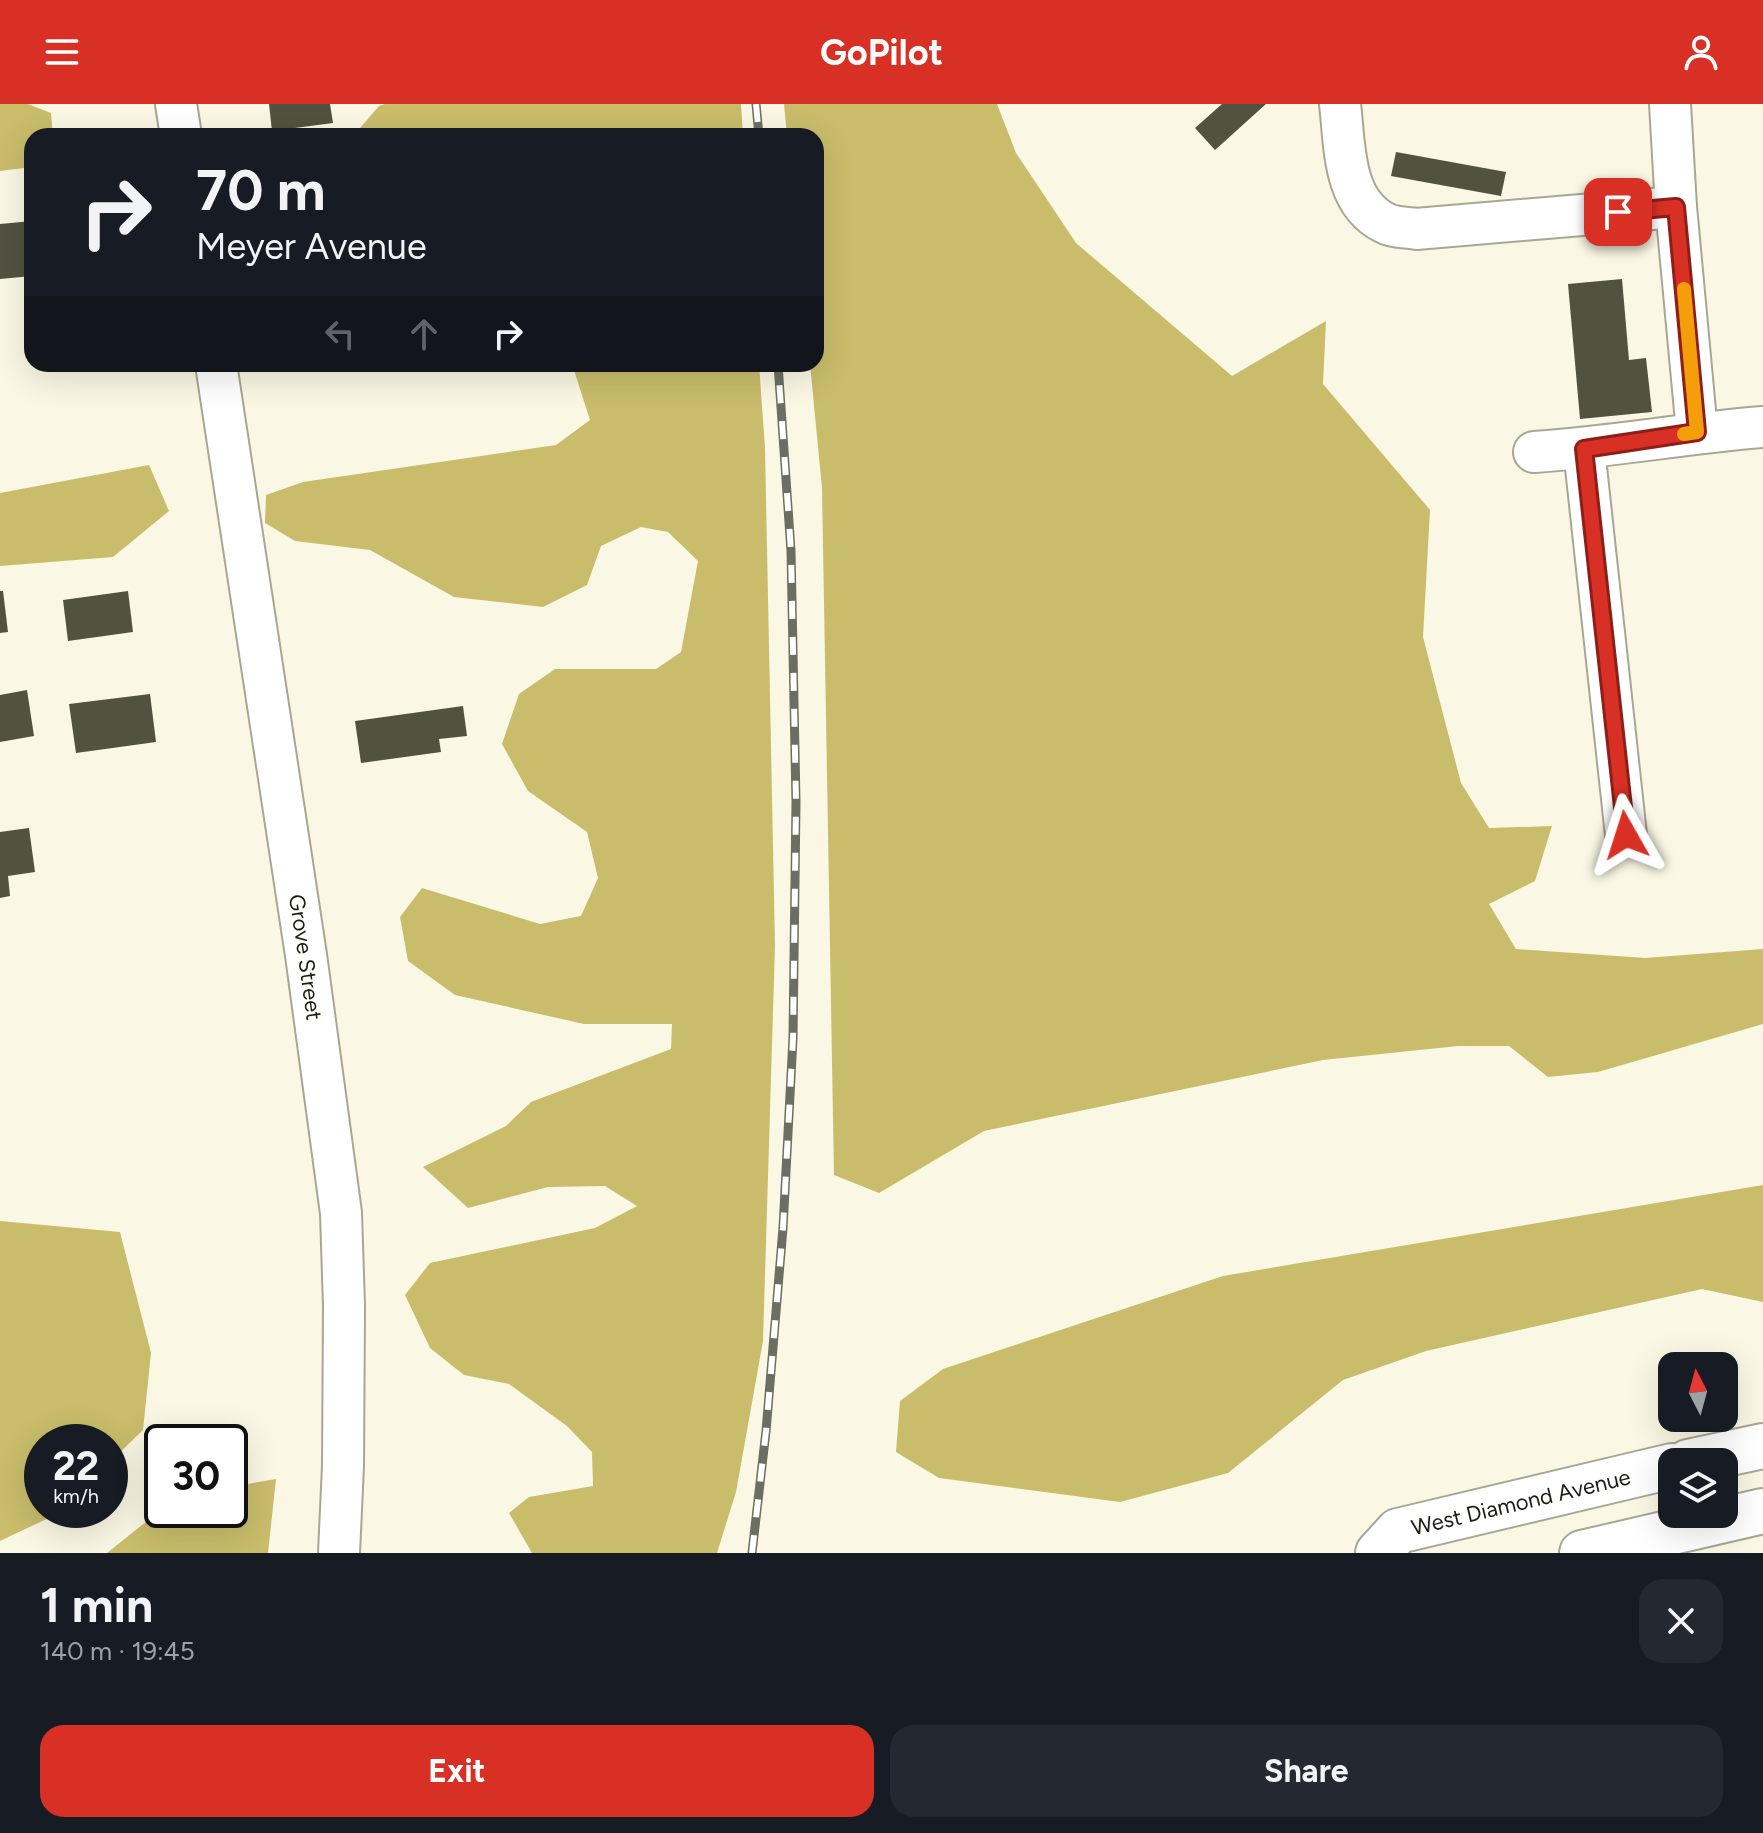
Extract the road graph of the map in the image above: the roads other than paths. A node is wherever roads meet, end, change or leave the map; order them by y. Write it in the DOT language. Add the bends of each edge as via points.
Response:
graph roads {
  1 [pos="176,104"];
  2 [pos="1340,104"];
  3 [pos="1670,104"];
  4 [pos="180,128"];
  5 [pos="1676,207"];
  6 [pos="217,372"];
  7 [pos="1763,427"];
  8 [pos="1697,432"];
  9 [pos="1584,449"];
  10 [pos="1534,452"];
  11 [pos="1626,835"];
  12 [pos="1763,1446"];
  13 [pos="1738,1451"];
  14 [pos="1658,1469"];
  15 [pos="1763,1511"];
  16 [pos="339,1553"];
  17 [pos="1378,1553"];
  18 [pos="1582,1553"];
  1 -- 4 [label="street"];
  2 -- 5 [label="street" via="1350,182 1366,210 1388,225 1416,229"];
  3 -- 5 [label="street"];
  5 -- 8 [label="street"];
  6 -- 16 [label="street, Grove Street" via="341,1213"];
  7 -- 8 [label="street"];
  8 -- 9 [label="street"];
  9 -- 10 [label="street"];
  9 -- 11 [label="street"];
  12 -- 13 [label="main road"];
  14 -- 17 [label="main road, West Diamond Avenue" via="1398,1531"];
  15 -- 18 [label="main road"];
}
